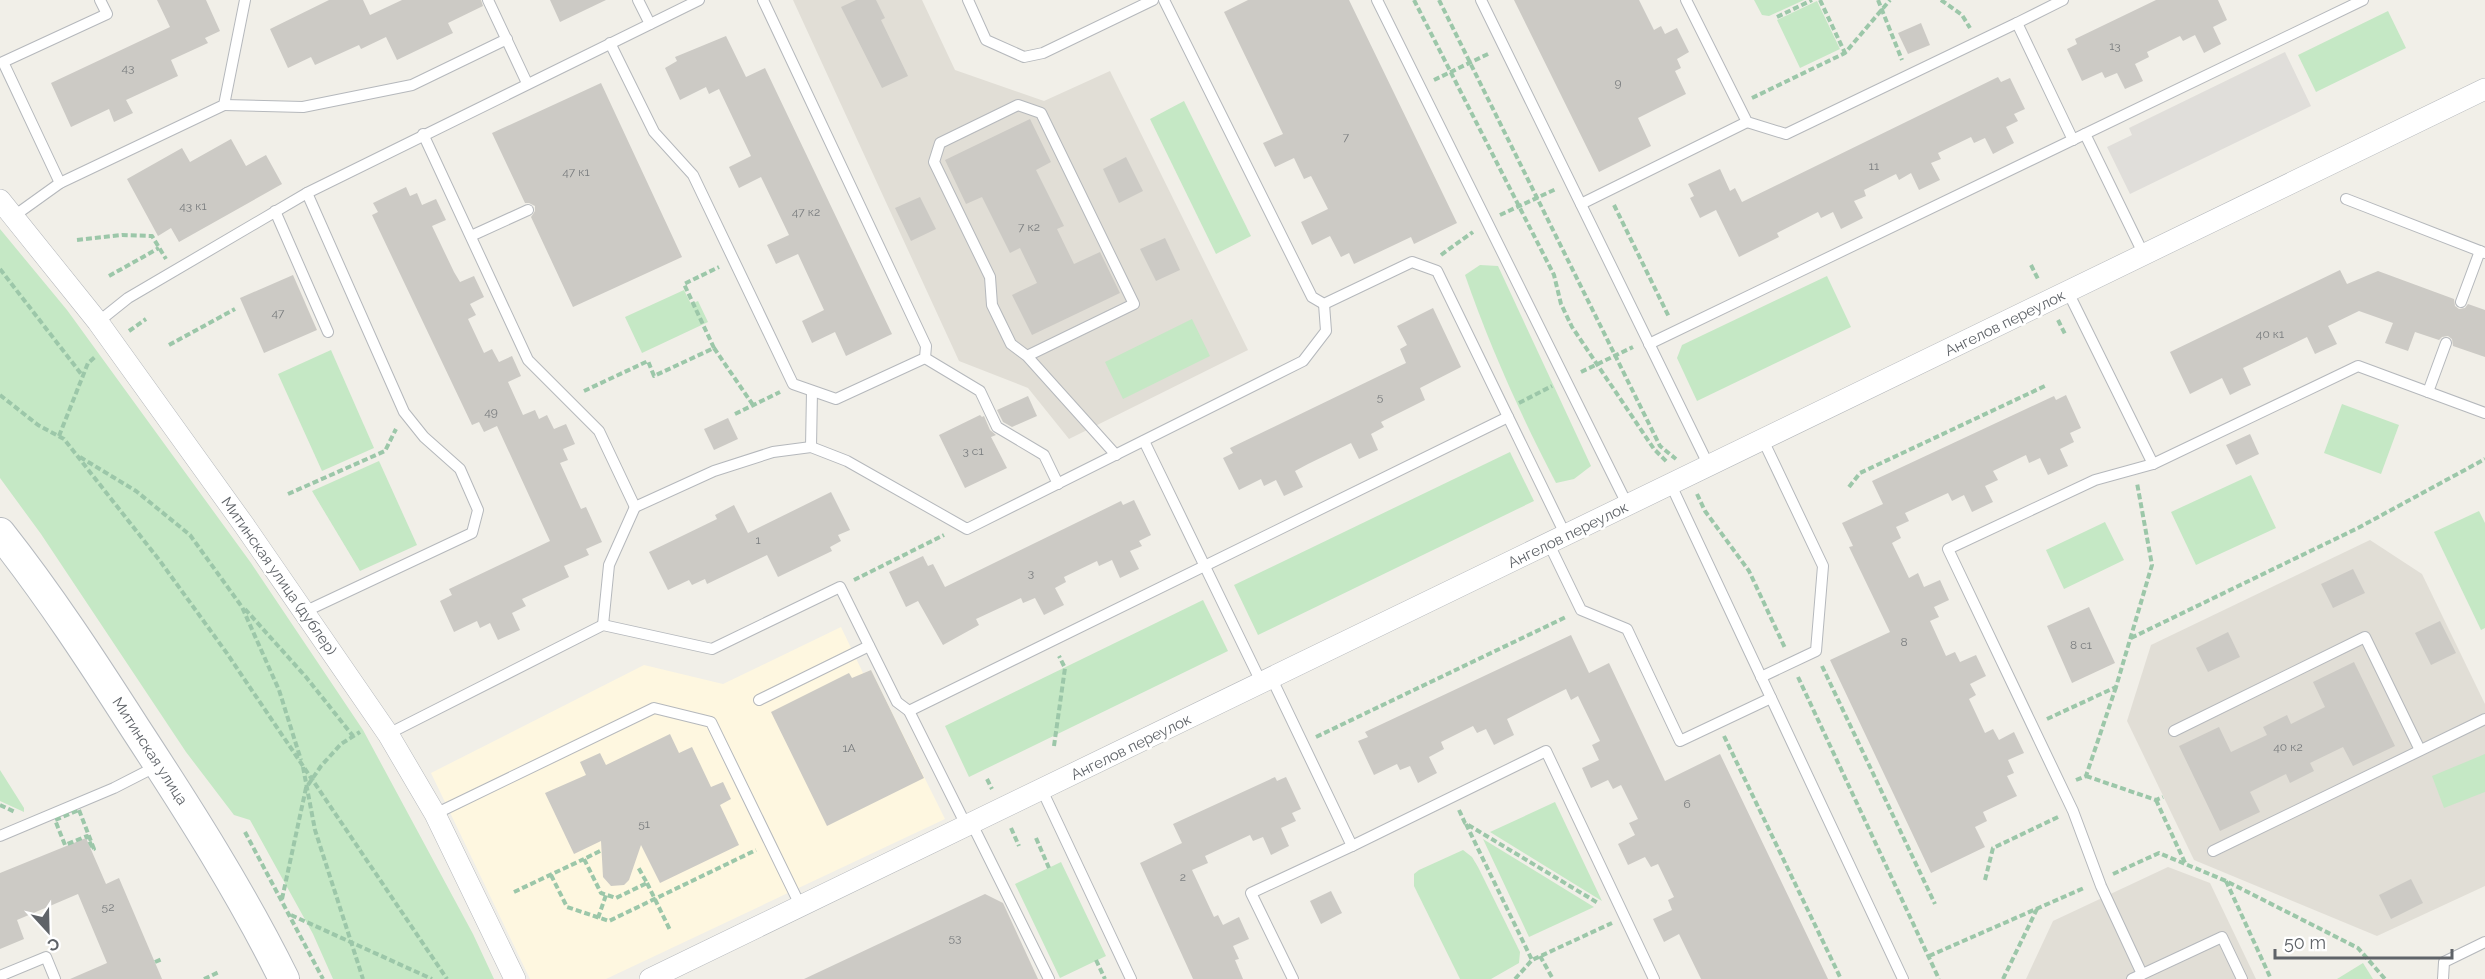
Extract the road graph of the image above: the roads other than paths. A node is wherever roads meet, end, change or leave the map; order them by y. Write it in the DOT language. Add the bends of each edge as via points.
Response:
graph roads {
  1 [pos="100,0"];
  2 [pos="245,0"];
  3 [pos="488,0"];
  4 [pos="638,0"];
  5 [pos="699,0"];
  6 [pos="763,0"];
  7 [pos="968,0"];
  8 [pos="1153,0"];
  9 [pos="1164,0"];
  10 [pos="1377,0"];
  11 [pos="1481,0"];
  12 [pos="1686,0"];
  13 [pos="2063,0"];
  14 [pos="2363,0"];
  15 [pos="2017,22"];
  16 [pos="650,24"];
  17 [pos="507,39"];
  18 [pos="610,43"];
  19 [pos="527,83"];
  20 [pos="2485,89"];
  21 [pos="224,105"];
  22 [pos="1748,122"];
  23 [pos="423,134"];
  24 [pos="2085,134"];
  25 [pos="2073,140"];
  26 [pos="60,183"];
  27 [pos="307,193"];
  28 [pos="2346,198"];
  29 [pos="1581,204"];
  30 [pos="7,208"];
  31 [pos="528,210"];
  32 [pos="275,212"];
  33 [pos="471,236"];
  34 [pos="2482,252"];
  35 [pos="2144,255"];
  36 [pos="2068,292"];
  37 [pos="2461,302"];
  38 [pos="1324,304"];
  39 [pos="98,322"];
  40 [pos="328,332"];
  41 [pos="2446,343"];
  42 [pos="1649,344"];
  43 [pos="1027,356"];
  44 [pos="925,358"];
  45 [pos="812,391"];
  46 [pos="2428,392"];
  47 [pos="2485,413"];
  48 [pos="1508,417"];
  49 [pos="1763,440"];
  50 [pos="1144,441"];
  51 [pos="811,447"];
  52 [pos="1116,455"];
  53 [pos="2153,464"];
  54 [pos="1710,466"];
  55 [pos="1683,480"];
  56 [pos="1058,484"];
  57 [pos="1628,506"];
  58 [pos="634,507"];
  59 [pos="1557,540"];
  60 [pos="8,549"];
  61 [pos="1205,565"];
  62 [pos="304,612"];
  63 [pos="603,625"];
  64 [pos="869,646"];
  65 [pos="1761,677"];
  66 [pos="1267,681"];
  67 [pos="1771,698"];
  68 [pos="759,700"];
  69 [pos="909,711"];
  70 [pos="2485,719"];
  71 [pos="2174,731"];
  72 [pos="388,734"];
  73 [pos="2420,750"];
  74 [pos="159,765"];
  75 [pos="1042,790"];
  76 [pos="435,814"];
  77 [pos="970,826"];
  78 [pos="0,836"];
  79 [pos="1352,846"];
  80 [pos="2213,851"];
  81 [pos="801,907"];
  82 [pos="2485,942"];
  83 [pos="2142,974"];
  84 [pos="0,976"];
  85 [pos="55,979"];
  86 [pos="284,979"];
  87 [pos="515,979"];
  88 [pos="650,979"];
  89 [pos="1049,979"];
  90 [pos="1131,979"];
  91 [pos="1293,979"];
  92 [pos="1654,979"];
  93 [pos="1903,979"];
  94 [pos="2132,979"];
  95 [pos="2242,979"];
  96 [pos="2443,979"];
  1 -- 26 [label="lane" via="107,14 3,62"];
  2 -- 21 [label="lane"];
  3 -- 17 [label="lane"];
  4 -- 16 [label="lane"];
  5 -- 16 [label="lane"];
  6 -- 44 [label="lane" via="926,346"];
  7 -- 8 [label="lane" via="986,40 1024,57 1043,53"];
  9 -- 38 [label="lane" via="1312,297"];
  10 -- 57 [label="lane"];
  11 -- 29 [label="lane"];
  12 -- 22 [label="lane"];
  13 -- 15 [label="lane"];
  14 -- 24 [label="lane"];
  15 -- 22 [label="lane" via="1786,134"];
  15 -- 25 [label="lane"];
  16 -- 18 [label="lane"];
  17 -- 19 [label="lane"];
  17 -- 21 [label="lane" via="412,85 303,107"];
  18 -- 19 [label="lane"];
  18 -- 45 [label="lane" via="654,132 693,174 793,384"];
  19 -- 23 [label="lane"];
  20 -- 35 [label="street, Ангелов переулок"];
  21 -- 26 [label="lane"];
  22 -- 29 [label="lane"];
  23 -- 27 [label="lane"];
  23 -- 33 [label="lane"];
  24 -- 25 [label="lane"];
  24 -- 35 [label="lane"];
  25 -- 42 [label="lane"];
  26 -- 30 [label="lane"];
  27 -- 32 [label="lane"];
  27 -- 62 [label="lane" via="405,412 424,437 460,468 478,510 472,533"];
  28 -- 34 [label="lane"];
  29 -- 42 [label="lane"];
  30 -- 39 [label="street, Митинская улица (дублер)"];
  31 -- 33 [label="lane"];
  32 -- 39 [label="lane" via="128,298"];
  32 -- 40 [label="lane"];
  33 -- 58 [label="lane" via="528,360 599,431"];
  34 -- 37 [label="lane"];
  35 -- 36 [label="street, Ангелов переулок"];
  36 -- 49 [label="street, Ангелов переулок"];
  36 -- 53 [label="lane"];
  38 -- 48 [label="lane" via="1412,262 1437,271"];
  38 -- 50 [label="lane" via="1326,331 1303,361"];
  39 -- 62 [label="street, Митинская улица (дублер)"];
  41 -- 46 [label="lane"];
  42 -- 54 [label="lane"];
  43 -- 43 [label="lane" via="1011,344 992,305 990,277 934,162 940,143 1018,105 1041,113 1134,304"];
  43 -- 52 [label="lane"];
  44 -- 45 [label="lane" via="836,399"];
  44 -- 56 [label="lane" via="980,392 997,427 1044,454"];
  45 -- 51 [label="lane"];
  46 -- 47 [label="lane"];
  46 -- 53 [label="lane" via="2358,366"];
  48 -- 59 [label="lane"];
  48 -- 61 [label="lane"];
  49 -- 54 [label="street, Ангелов переулок"];
  49 -- 65 [label="lane" via="1823,566 1816,651"];
  50 -- 52 [label="lane"];
  50 -- 61 [label="lane"];
  51 -- 56 [label="lane" via="847,461 967,529"];
  51 -- 58 [label="lane" via="773,452 714,471"];
  52 -- 56 [label="lane"];
  53 -- 83 [label="lane" via="2094,480 1948,549 2073,811 2099,881"];
  54 -- 55 [label="street, Ангелов переулок"];
  55 -- 57 [label="street, Ангелов переулок"];
  55 -- 65 [label="lane"];
  57 -- 59 [label="street, Ангелов переулок"];
  58 -- 63 [label="lane" via="609,566"];
  59 -- 66 [label="street, Ангелов переулок"];
  59 -- 67 [label="lane" via="1581,610 1627,629 1680,741"];
  60 -- 74 [label="main road, Митинская улица" via="72,631"];
  61 -- 66 [label="lane"];
  61 -- 69 [label="lane"];
  62 -- 72 [label="street, Митинская улица (дублер)"];
  63 -- 64 [label="lane" via="712,649 840,587"];
  63 -- 72 [label="lane"];
  64 -- 68 [label="lane"];
  64 -- 69 [label="lane" via="897,702"];
  65 -- 67 [label="lane"];
  66 -- 75 [label="street, Ангелов переулок"];
  66 -- 79 [label="lane" via="1303,744"];
  67 -- 93 [label="lane"];
  69 -- 77 [label="lane"];
  70 -- 73 [label="lane"];
  71 -- 73 [label="lane" via="2365,637"];
  72 -- 76 [label="street, Митинская улица (дублер)"];
  73 -- 80 [label="lane"];
  74 -- 78 [label="lane" via="114,789"];
  74 -- 86 [label="main road, Митинская улица" via="232,882"];
  75 -- 77 [label="street, Ангелов переулок"];
  75 -- 90 [label="lane"];
  76 -- 81 [label="lane" via="654,708 711,722"];
  76 -- 87 [label="street, Митинская улица (дублер)"];
  77 -- 81 [label="street, Ангелов переулок"];
  77 -- 89 [label="lane"];
  79 -- 91 [label="lane" via="1251,894"];
  79 -- 92 [label="lane" via="1546,751"];
  81 -- 88 [label="street, Ангелов переулок"];
  82 -- 96 [label="lane" via="2444,962"];
  83 -- 94 [label="lane"];
  83 -- 95 [label="lane" via="2222,937"];
  84 -- 85 [label="lane" via="46,957"];
}
